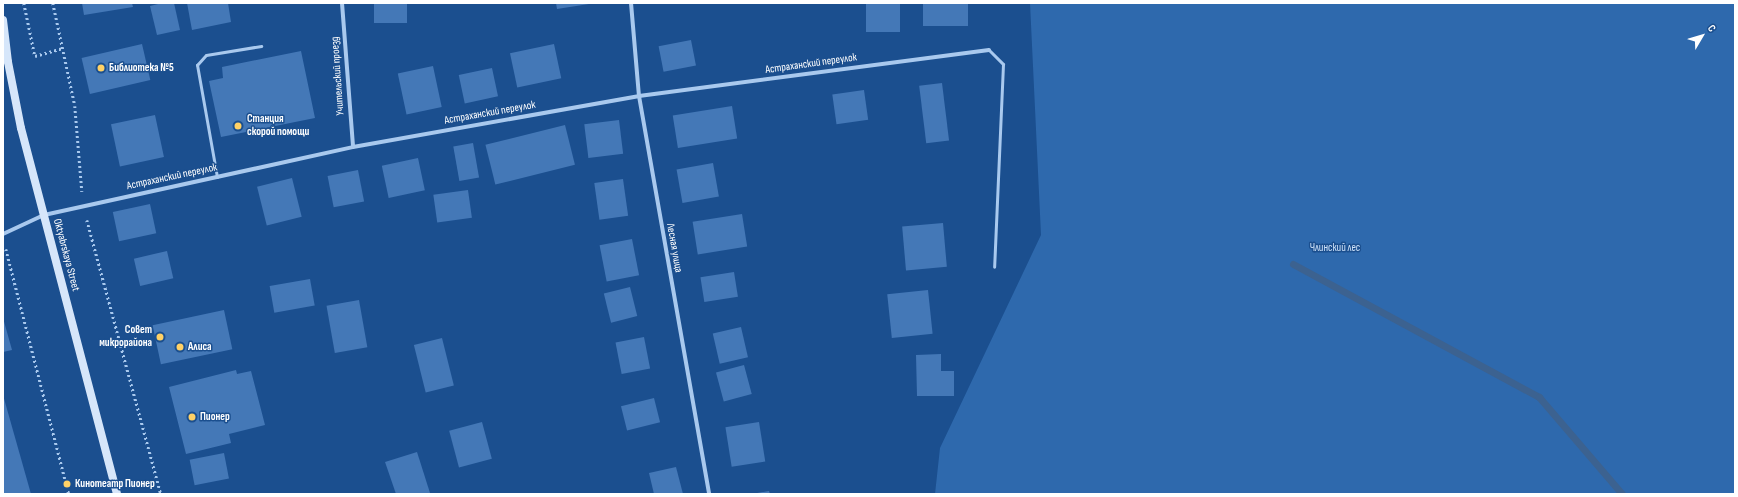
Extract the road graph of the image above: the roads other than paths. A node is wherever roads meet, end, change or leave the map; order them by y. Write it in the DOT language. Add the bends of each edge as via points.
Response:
graph roads {
  1 [pos="342,3"];
  2 [pos="631,3"];
  3 [pos="3,20"];
  4 [pos="261,46"];
  5 [pos="989,50"];
  6 [pos="639,96"];
  7 [pos="353,147"];
  8 [pos="217,177"];
  9 [pos="44,215"];
  10 [pos="3,234"];
  11 [pos="994,267"];
  12 [pos="117,494"];
  13 [pos="709,494"];
  1 -- 7 [label="street, Учительский проезд"];
  2 -- 6 [label="street, Лесная улица"];
  3 -- 9 [label="main road, Oktyabrskaya Street" via="21,128"];
  4 -- 8 [label="lane" via="206,55 197,65"];
  5 -- 6 [label="street, Астраханский переулок"];
  5 -- 11 [label="lane" via="1003,64"];
  6 -- 7 [label="street, Астраханский переулок"];
  6 -- 13 [label="street, Лесная улица"];
  7 -- 8 [label="street, Астраханский переулок"];
  8 -- 9 [label="street, Астраханский переулок"];
  9 -- 10 [label="street, Астраханский переулок"];
  9 -- 12 [label="main road, Oktyabrskaya Street"];
}
